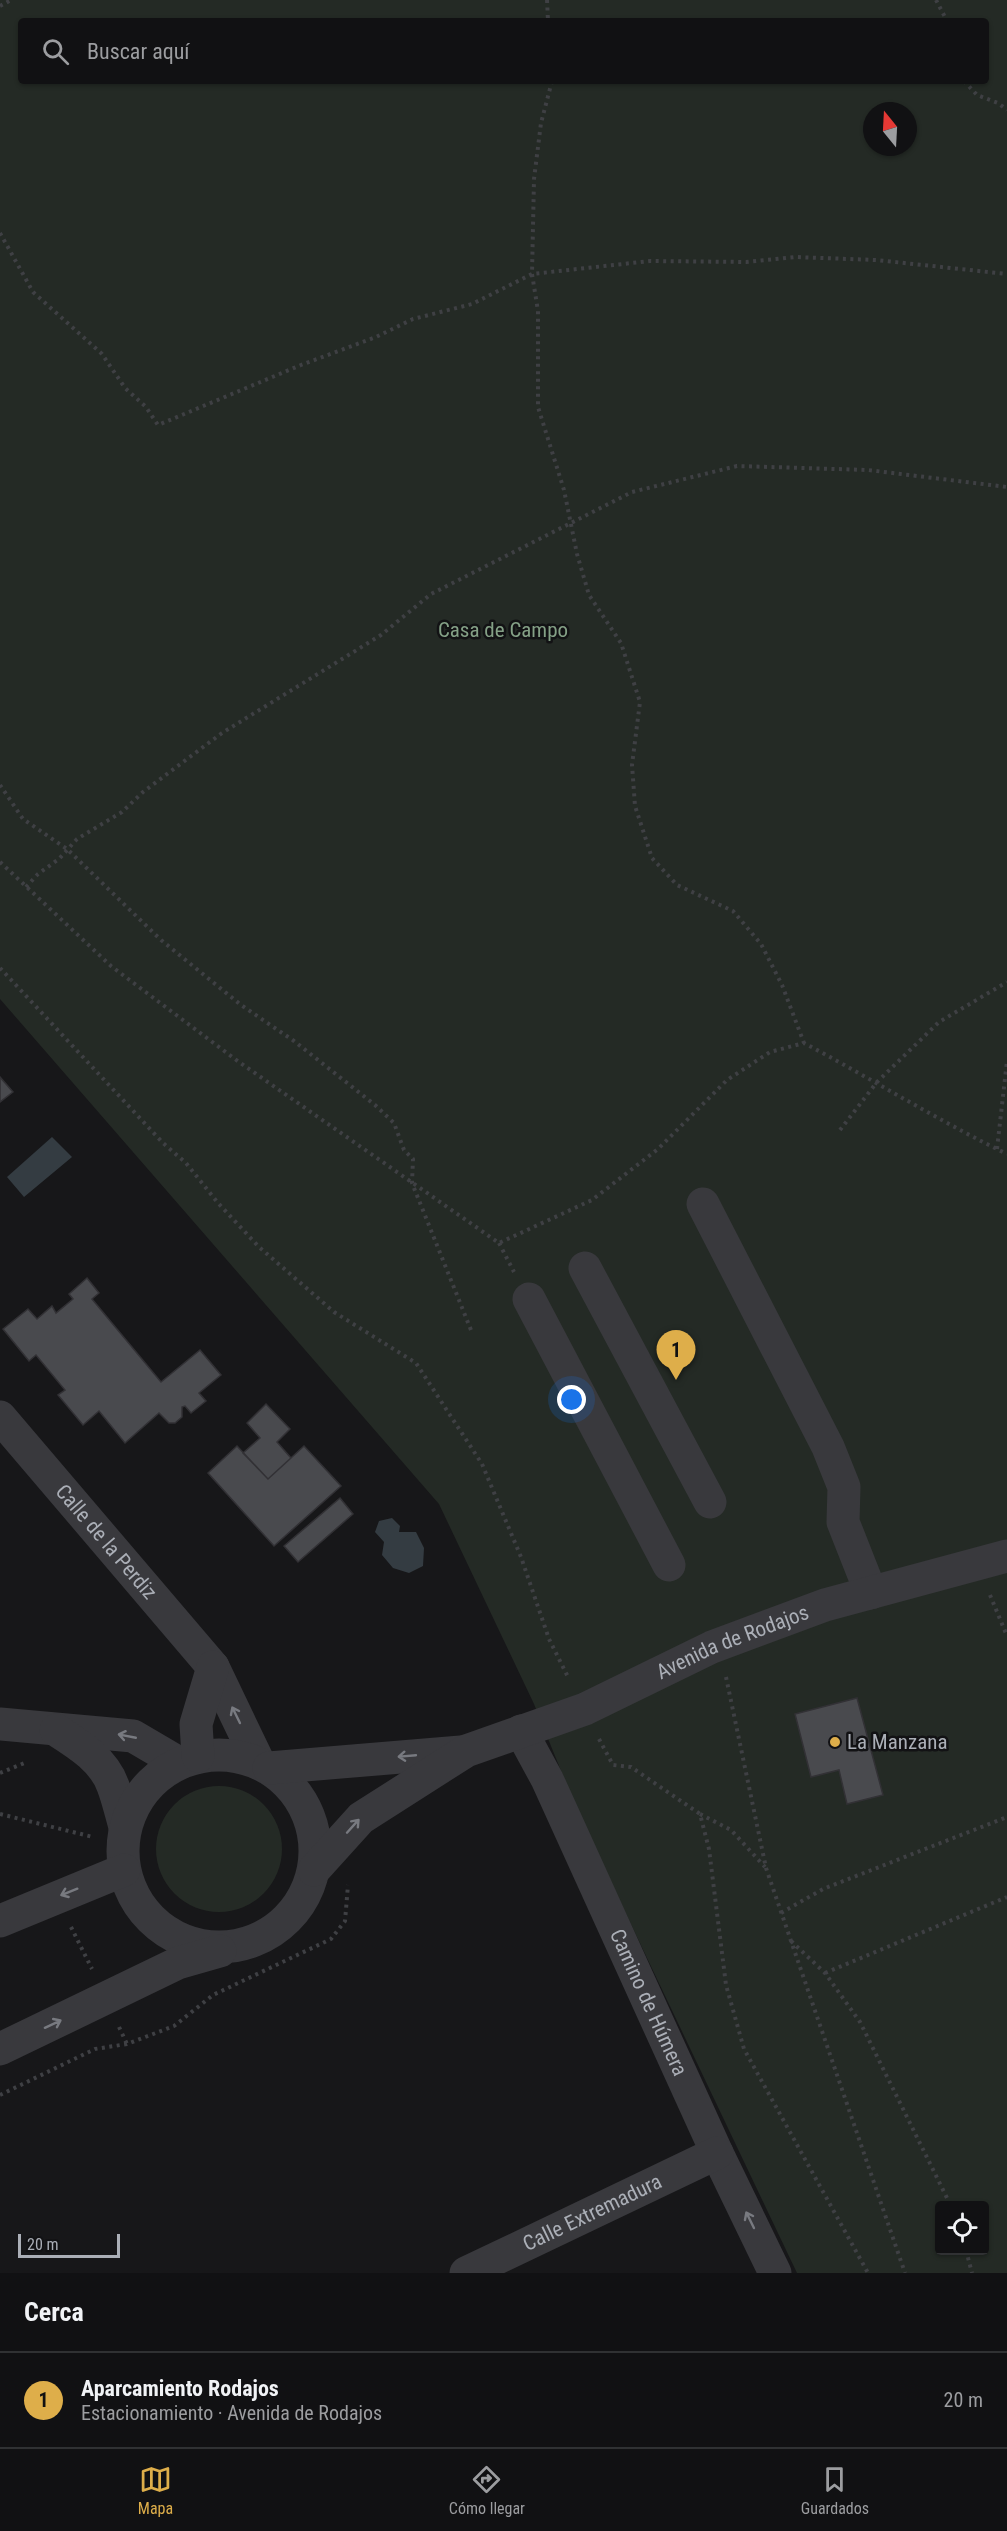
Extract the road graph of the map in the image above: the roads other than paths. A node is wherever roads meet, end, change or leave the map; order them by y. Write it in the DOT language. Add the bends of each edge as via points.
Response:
graph roads {
  1 [pos="703,1204"];
  2 [pos="585,1268"];
  3 [pos="529,1299"];
  4 [pos="0,1417"];
  5 [pos="710,1502"];
  6 [pos="992,1560"];
  7 [pos="669,1565"];
  8 [pos="871,1593"];
  9 [pos="213,1667"];
  10 [pos="0,1724"];
  11 [pos="56,1730"];
  12 [pos="521,1731"];
  13 [pos="466,1751"];
  14 [pos="188,1760"];
  15 [pos="264,1765"];
  16 [pos="123,1848"];
  17 [pos="314,1870"];
  18 [pos="0,1922"];
  19 [pos="251,1942"];
  20 [pos="0,2049"];
  21 [pos="717,2153"];
  22 [pos="466,2273"];
  23 [pos="775,2273"];
  1 -- 8 [label="street" via="828,1447 844,1487 843,1522"];
  2 -- 5 [label="street"];
  3 -- 7 [label="street"];
  4 -- 9 [label="street, Calle de la Perdiz"];
  6 -- 8 [label="street, Avenida de Rodajos"];
  8 -- 12 [label="street, Avenida de Rodajos" via="825,1605 721,1644 585,1709"];
  9 -- 14 [label="street"];
  15 -- 9 [label="street, Calle de la Perdiz, one-way"];
  10 -- 11 [label="street"];
  14 -- 11 [label="street, one-way" via="133,1736"];
  11 -- 16 [label="street" via="101,1765 113,1784"];
  12 -- 13 [label="street, Avenida de Rodajos"];
  12 -- 21 [label="street, Camino de Húmera" via="547,1779"];
  13 -- 15 [label="street, Avenida de Rodajos, one-way"];
  17 -- 13 [label="street, Avenida de Rodajos, one-way" via="361,1818"];
  14 -- 15 [label="street" via="229,1755"];
  14 -- 16 [label="street" via="154,1779 136,1801"];
  15 -- 17 [label="street" via="292,1787 308,1812 316,1840"];
  16 -- 18 [label="street, one-way"];
  16 -- 19 [label="street" via="136,1900 157,1926 186,1942 218,1948"];
  17 -- 19 [label="street" via="292,1915 280,1927"];
  20 -- 19 [label="street, one-way" via="178,1963"];
  21 -- 22 [label="street, Calle Extremadura"];
  23 -- 21 [label="street, Camino de Húmera, one-way"];
}
